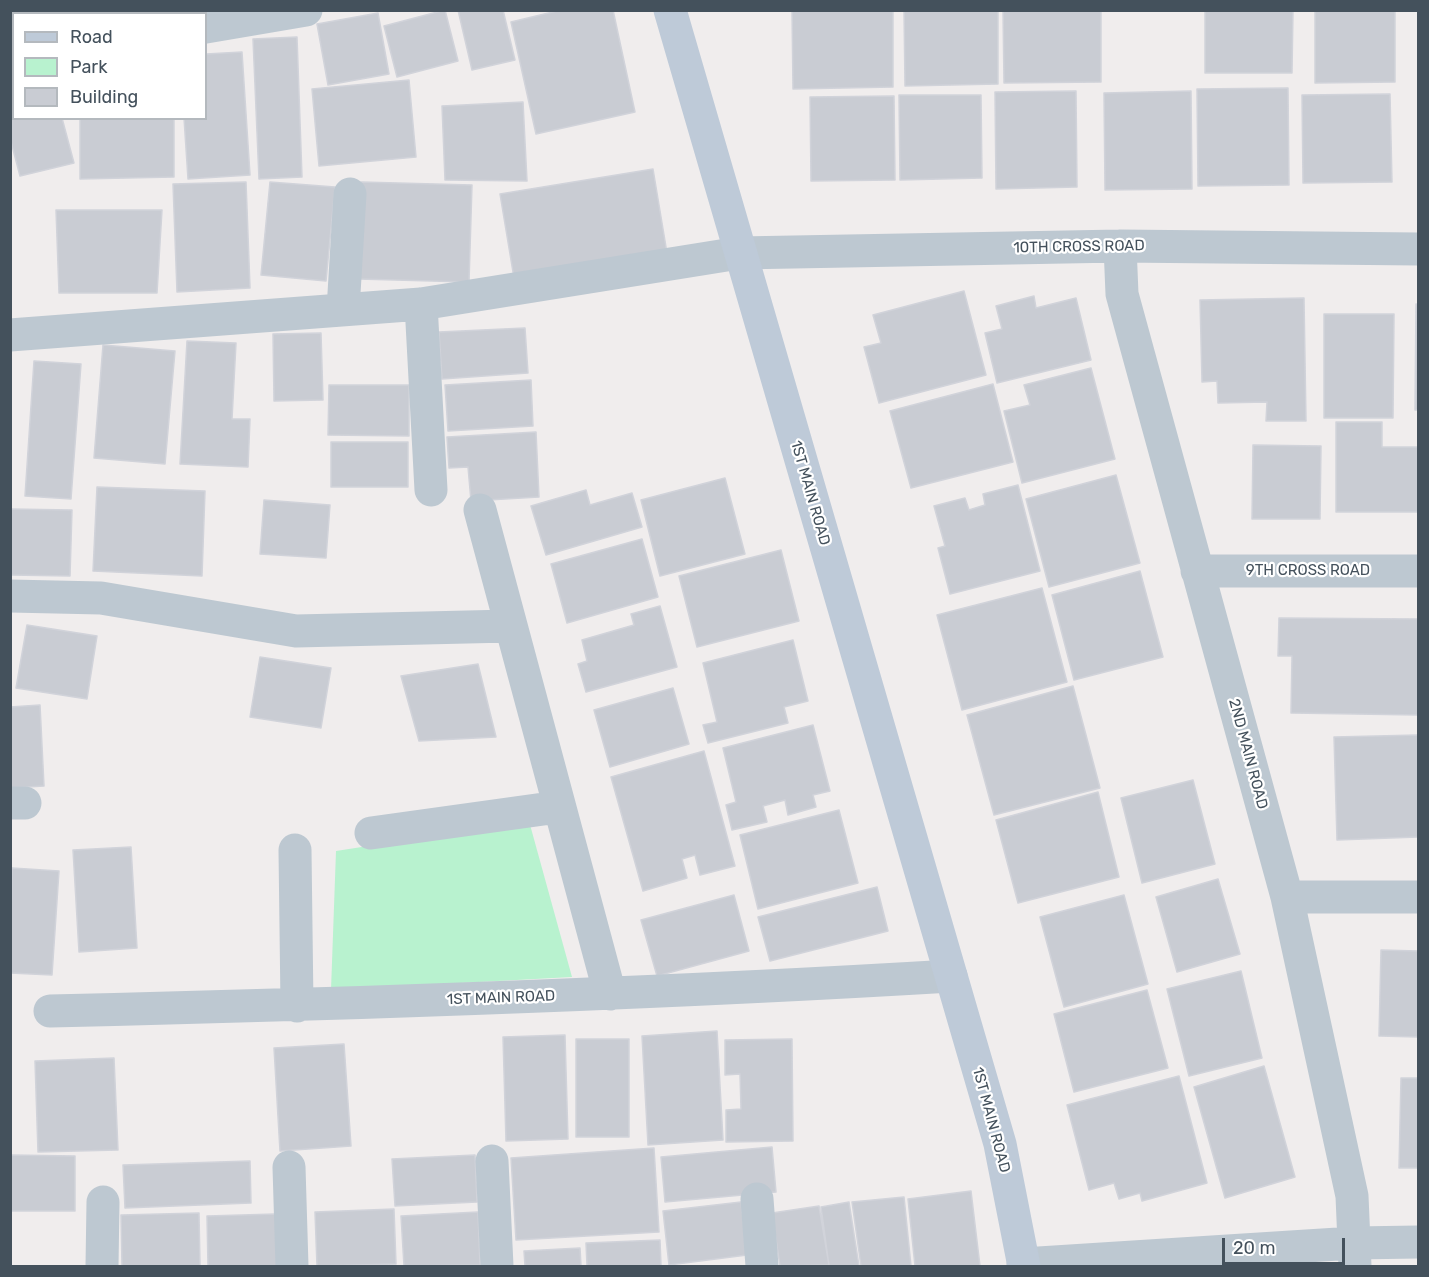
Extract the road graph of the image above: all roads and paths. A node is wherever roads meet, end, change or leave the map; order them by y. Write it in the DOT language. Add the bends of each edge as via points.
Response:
graph roads {
  1 [pos="306,10"];
  2 [pos="670,10"];
  3 [pos="207,27"];
  4 [pos="350,194"];
  5 [pos="1120,246"];
  6 [pos="1419,249"];
  7 [pos="739,253"];
  8 [pos="420,304"];
  9 [pos="343,310"];
  10 [pos="10,335"];
  11 [pos="431,490"];
  12 [pos="480,510"];
  13 [pos="1197,571"];
  14 [pos="1419,571"];
  15 [pos="10,596"];
  16 [pos="510,626"];
  17 [pos="558,807"];
  18 [pos="371,833"];
  19 [pos="295,850"];
  20 [pos="1287,897"];
  21 [pos="1419,897"];
  22 [pos="951,976"];
  23 [pos="610,994"];
  24 [pos="297,1006"];
  25 [pos="50,1011"];
  26 [pos="492,1161"];
  27 [pos="290,1167"];
  28 [pos="757,1199"];
  29 [pos="103,1202"];
  30 [pos="1419,1242"];
  31 [pos="1355,1255"];
  32 [pos="1024,1265"];
  33 [pos="102,1266"];
  34 [pos="292,1266"];
  35 [pos="497,1266"];
  36 [pos="762,1266"];
  1 -- 3 [label="street"];
  2 -- 7 [label="street, 1ST MAIN ROAD"];
  4 -- 9 [label="street"];
  5 -- 6 [label="street, 10TH CROSS ROAD"];
  5 -- 7 [label="street, 10TH CROSS ROAD"];
  5 -- 13 [label="street, 2ND MAIN ROAD" via="1122,294"];
  7 -- 8 [label="street, 10TH CROSS ROAD"];
  7 -- 22 [label="street, 1ST MAIN ROAD"];
  8 -- 9 [label="street, 10TH CROSS ROAD"];
  8 -- 11 [label="street"];
  9 -- 10 [label="street, 10TH CROSS ROAD"];
  12 -- 16 [label="street"];
  13 -- 14 [label="street, 9TH CROSS ROAD"];
  13 -- 20 [label="street, 2ND MAIN ROAD"];
  15 -- 16 [label="street" via="101,598 297,631"];
  16 -- 17 [label="street"];
  17 -- 18 [label="street"];
  17 -- 23 [label="street"];
  19 -- 24 [label="street"];
  20 -- 21 [label="street"];
  20 -- 31 [label="street, 2ND MAIN ROAD" via="1352,1196"];
  22 -- 23 [label="street, 1ST MAIN ROAD"];
  22 -- 32 [label="street, 1ST MAIN ROAD" via="1000,1144"];
  23 -- 24 [label="street, 1ST MAIN ROAD"];
  24 -- 25 [label="street, 1ST MAIN ROAD"];
  26 -- 35 [label="street"];
  27 -- 34 [label="street"];
  28 -- 36 [label="street"];
  29 -- 33 [label="street"];
  30 -- 31 [label="street"];
  31 -- 32 [label="street"];
}
